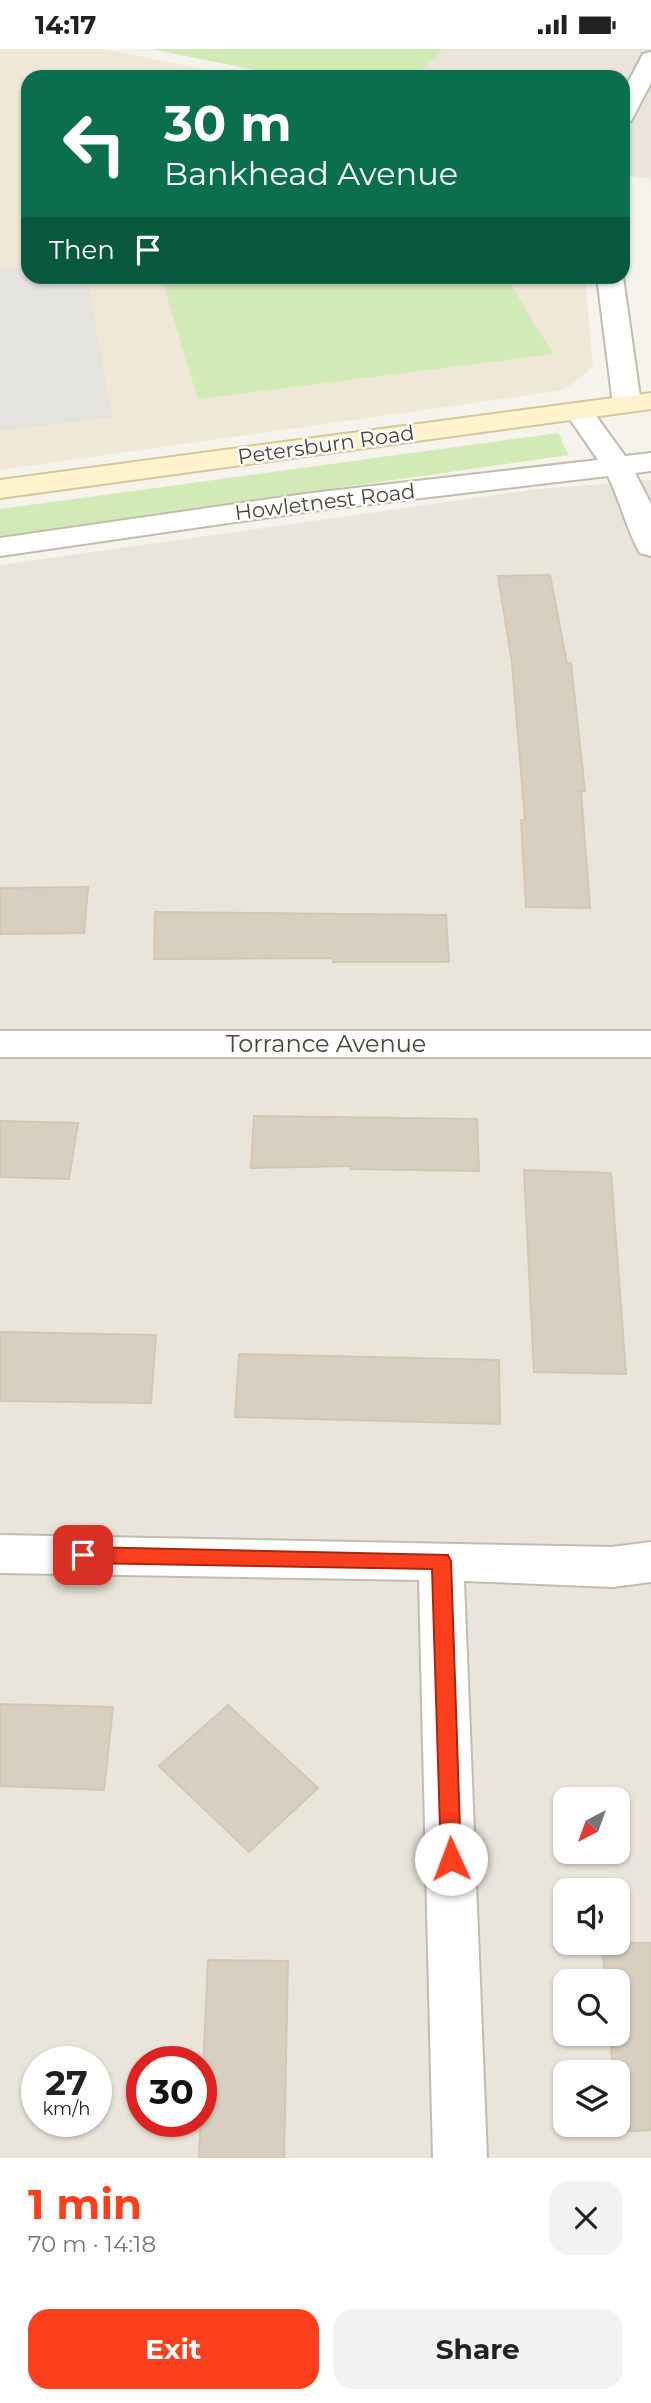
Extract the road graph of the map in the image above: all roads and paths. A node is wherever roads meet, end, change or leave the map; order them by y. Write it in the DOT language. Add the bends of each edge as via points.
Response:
graph roads {
  1 [pos="651,59"];
  2 [pos="630,101"];
  3 [pos="630,116"];
  4 [pos="651,118"];
  5 [pos="612,284"];
  6 [pos="639,402"];
  7 [pos="579,412"];
  8 [pos="651,462"];
  9 [pos="619,468"];
  10 [pos="0,489"];
  11 [pos="0,547"];
  12 [pos="651,547"];
  13 [pos="0,1044"];
  14 [pos="651,1044"];
  15 [pos="0,1554"];
  16 [pos="442,1561"];
  17 [pos="651,1562"];
  18 [pos="460,2158"];
  1 -- 2 [label="street"];
  3 -- 4 [label="street"];
  5 -- 6 [label="street"];
  6 -- 7 [label="main road, Petersburn Road"];
  7 -- 9 [label="street"];
  7 -- 10 [label="main road, Petersburn Road"];
  8 -- 9 [label="street, Howletnest Road"];
  9 -- 11 [label="street, Howletnest Road" via="312,502"];
  9 -- 12 [label="street" via="642,512"];
  13 -- 14 [label="street, Torrance Avenue"];
  15 -- 16 [label="street"];
  16 -- 17 [label="street" via="612,1567"];
  16 -- 18 [label="street"];
}
